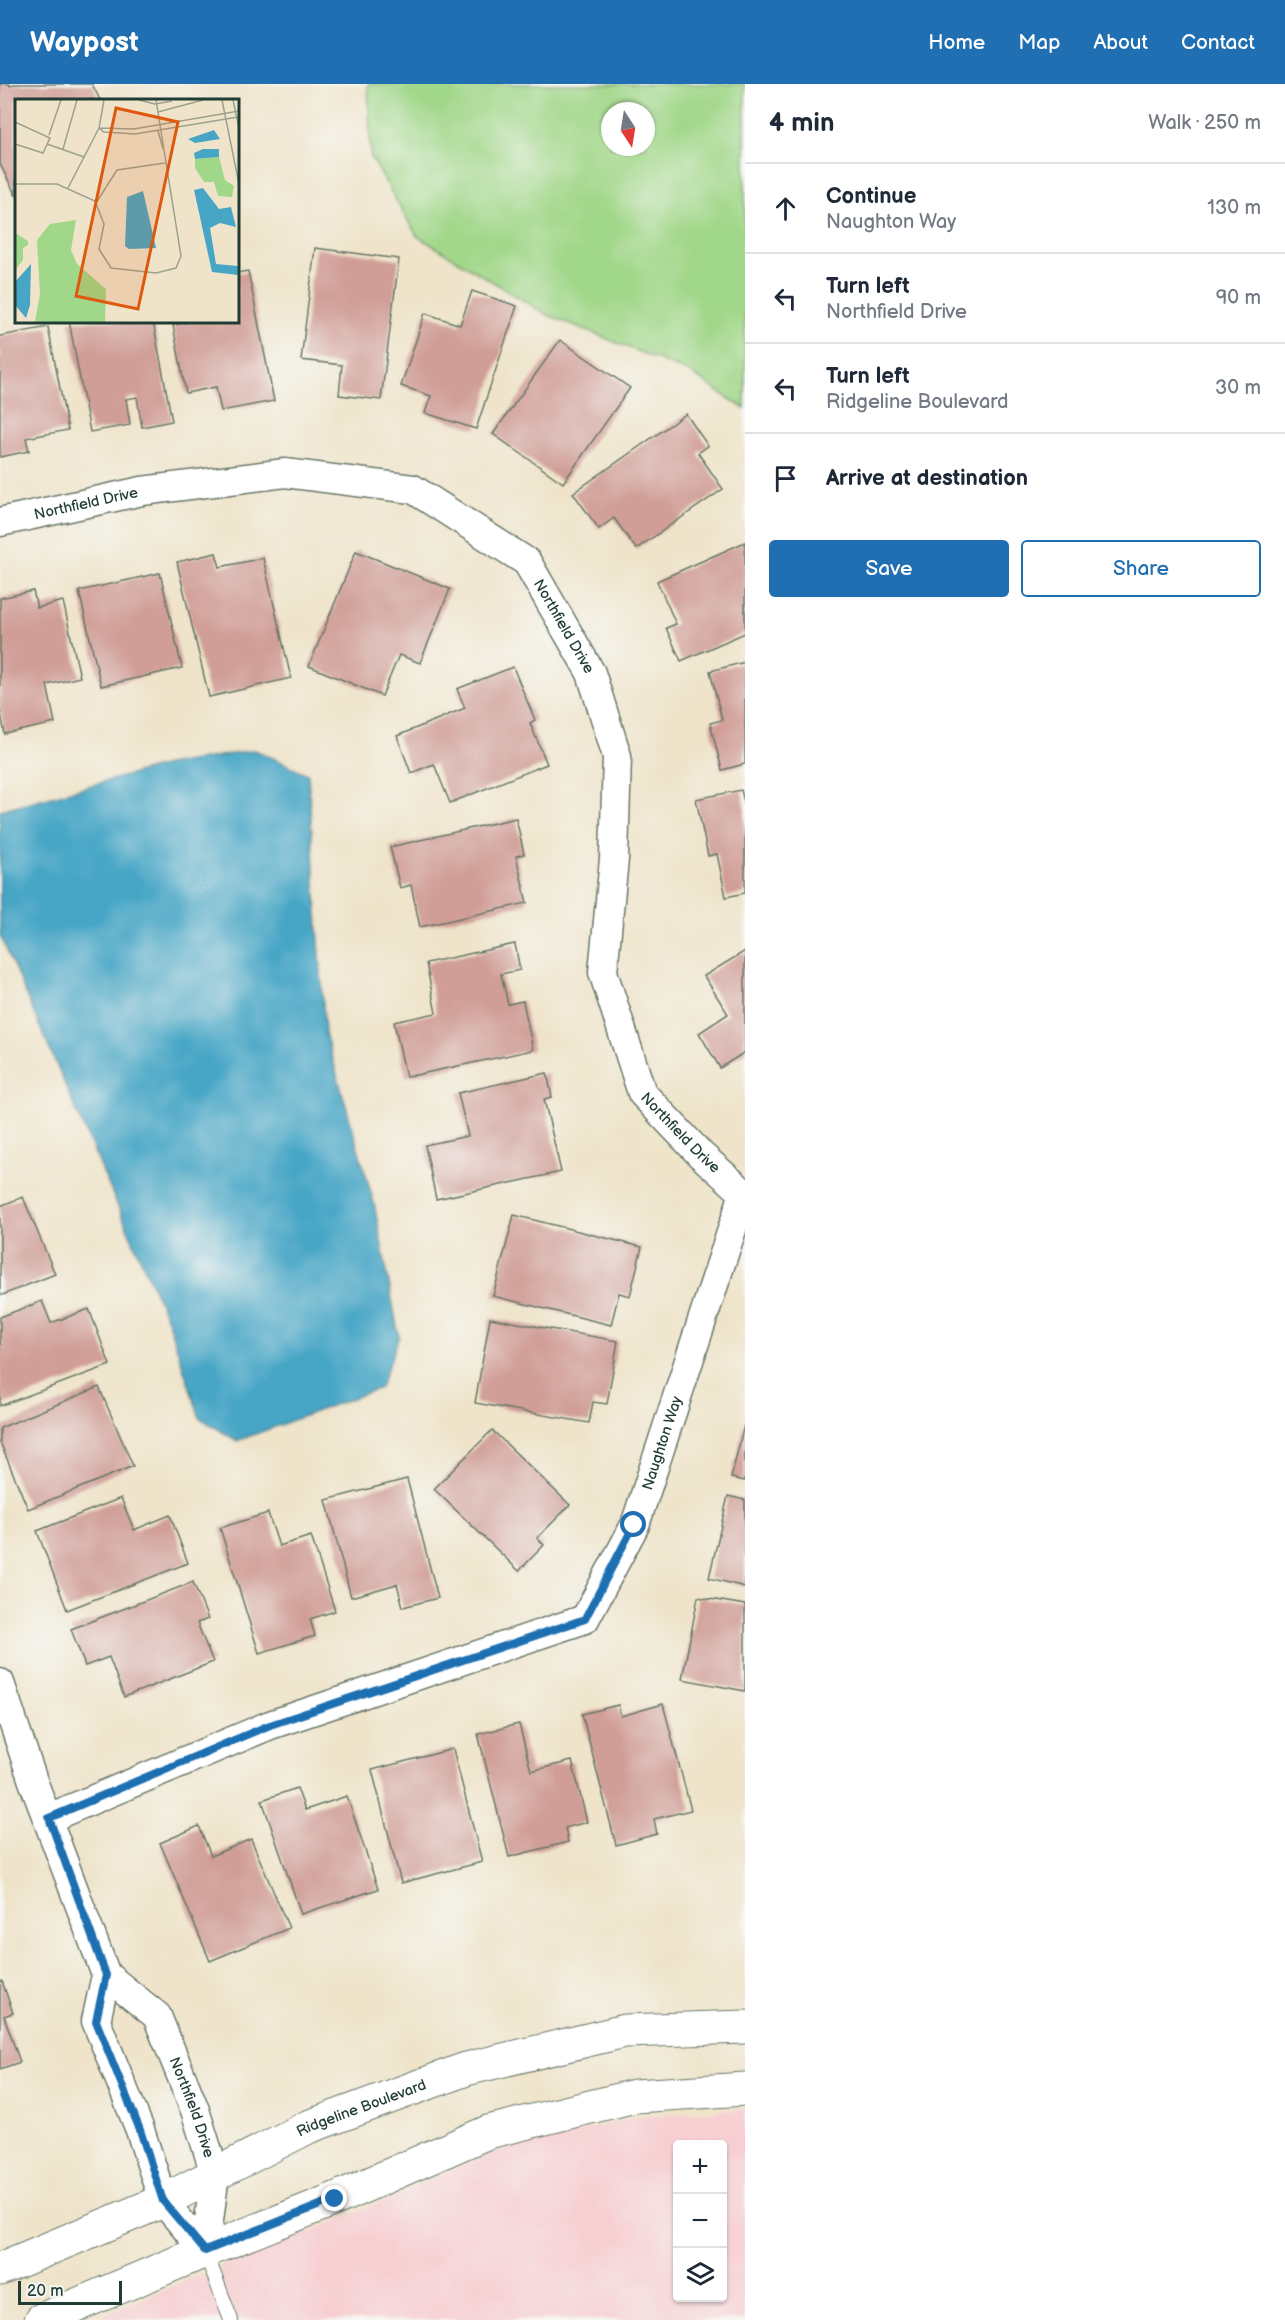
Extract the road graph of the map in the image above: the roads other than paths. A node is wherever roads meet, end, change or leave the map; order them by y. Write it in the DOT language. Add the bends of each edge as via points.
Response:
graph roads {
  1 [pos="0,522"];
  2 [pos="744,1194"];
  3 [pos="0,1683"];
  4 [pos="49,1818"];
  5 [pos="106,1975"];
  6 [pos="745,2027"];
  7 [pos="745,2089"];
  8 [pos="215,2174"];
  9 [pos="163,2201"];
  10 [pos="205,2251"];
  11 [pos="0,2268"];
  12 [pos="41,2320"];
  13 [pos="231,2320"];
  1 -- 2 [label="street, Northfield Drive" via="142,491 285,473 413,489 527,562 591,673 617,756 614,859 603,972 642,1092"];
  2 -- 4 [label="street, Naughton Way" via="634,1525 585,1619 270,1725"];
  3 -- 4 [label="street"];
  4 -- 5 [label="street"];
  5 -- 8 [label="street, Northfield Drive" via="157,2016 195,2110"];
  5 -- 9 [label="street" via="96,2021 140,2130"];
  6 -- 8 [label="street, Ridgeline Boulevard" via="625,2031 466,2069 308,2127"];
  7 -- 10 [label="street" via="635,2096 488,2132"];
  8 -- 9 [label="street, Ridgeline Boulevard"];
  8 -- 10 [label="street, Northfield Drive"];
  9 -- 10 [label="street"];
  9 -- 11 [label="street, Ridgeline Boulevard"];
  10 -- 12 [label="street"];
  10 -- 13 [label="lane"];
}
